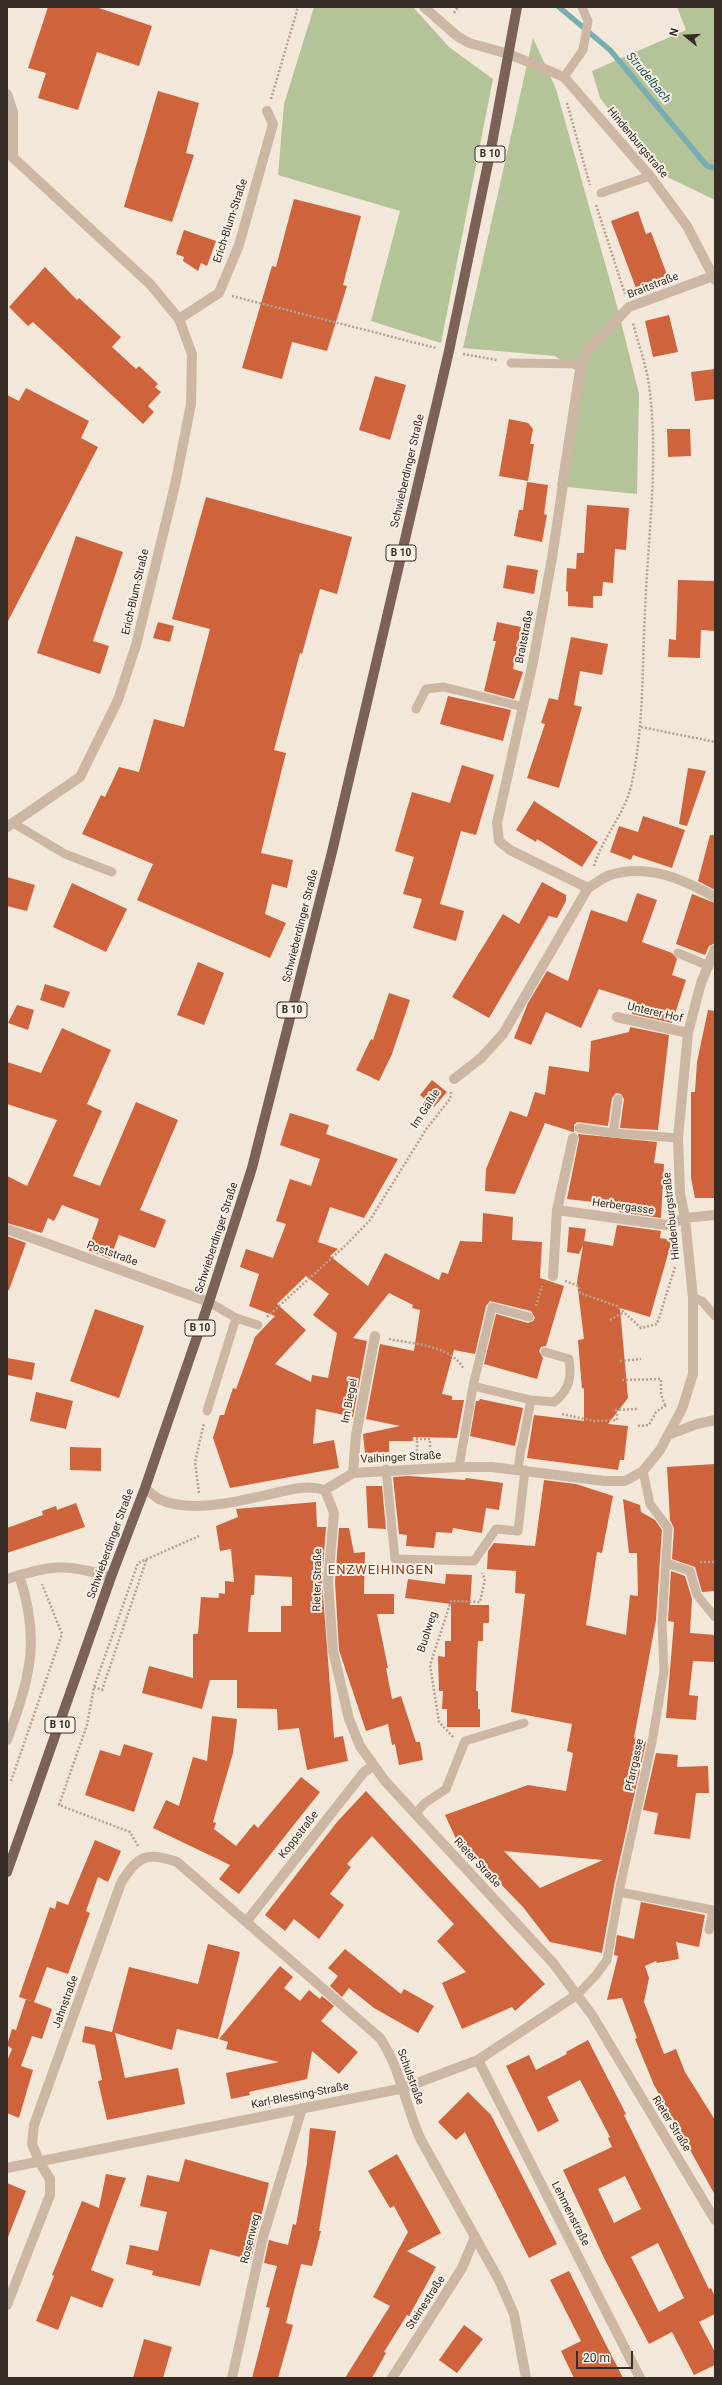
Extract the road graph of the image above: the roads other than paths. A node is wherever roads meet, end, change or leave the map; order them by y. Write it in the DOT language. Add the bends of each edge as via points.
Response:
graph roads {
  1 [pos="424,7"];
  2 [pos="517,7"];
  3 [pos="582,7"];
  4 [pos="510,54"];
  5 [pos="564,77"];
  6 [pos="7,94"];
  7 [pos="268,111"];
  8 [pos="10,154"];
  9 [pos="650,176"];
  10 [pos="601,193"];
  11 [pos="714,278"];
  12 [pos="178,319"];
  13 [pos="511,363"];
  14 [pos="581,364"];
  15 [pos="523,707"];
  16 [pos="416,709"];
  17 [pos="10,825"];
  18 [pos="112,872"];
  19 [pos="588,888"];
  20 [pos="715,897"];
  21 [pos="715,949"];
  22 [pos="678,953"];
  23 [pos="709,966"];
  24 [pos="616,1017"];
  25 [pos="688,1033"];
  26 [pos="454,1080"];
  27 [pos="618,1098"];
  28 [pos="579,1128"];
  29 [pos="613,1133"];
  30 [pos="573,1138"];
  31 [pos="678,1138"];
  32 [pos="556,1210"];
  33 [pos="715,1215"];
  34 [pos="685,1218"];
  35 [pos="7,1229"];
  36 [pos="549,1279"];
  37 [pos="693,1298"];
  38 [pos="209,1302"];
  39 [pos="715,1316"];
  40 [pos="529,1317"];
  41 [pos="236,1318"];
  42 [pos="258,1325"];
  43 [pos="375,1336"];
  44 [pos="545,1352"];
  45 [pos="472,1386"];
  46 [pos="531,1400"];
  47 [pos="206,1411"];
  48 [pos="715,1420"];
  49 [pos="670,1434"];
  50 [pos="459,1467"];
  51 [pos="386,1469"];
  52 [pos="521,1470"];
  53 [pos="643,1471"];
  54 [pos="353,1472"];
  55 [pos="145,1488"];
  56 [pos="324,1490"];
  57 [pos="666,1563"];
  58 [pos="19,1575"];
  59 [pos="111,1577"];
  60 [pos="7,1579"];
  61 [pos="715,1617"];
  62 [pos="524,1723"];
  63 [pos="7,1740"];
  64 [pos="373,1766"];
  65 [pos="415,1814"];
  66 [pos="144,1857"];
  67 [pos="7,1872"];
  68 [pos="620,1892"];
  69 [pos="246,1922"];
  70 [pos="709,1930"];
  71 [pos="578,1994"];
  72 [pos="478,2060"];
  73 [pos="404,2088"];
  74 [pos="302,2108"];
  75 [pos="40,2163"];
  76 [pos="7,2168"];
  77 [pos="715,2220"];
  78 [pos="475,2237"];
  79 [pos="7,2305"];
  80 [pos="232,2378"];
  81 [pos="392,2378"];
  82 [pos="526,2378"];
  83 [pos="640,2378"];
  1 -- 4 [label="street, Hindenburgstraße" via="457,36 469,43"];
  2 -- 4 [label="main road, Schwieberdinger Straße / B 10"];
  3 -- 5 [label="lane" via="588,21 583,50"];
  4 -- 5 [label="street, Hindenburgstraße"];
  4 -- 38 [label="main road, Schwieberdinger Straße / B 10" via="449,351 301,976 252,1168"];
  5 -- 9 [label="street, Hindenburgstraße"];
  6 -- 8 [label="street, Erich-Blum-Straße" via="13,112"];
  7 -- 12 [label="street, Erich-Blum-Straße" via="273,124 239,245 219,293"];
  8 -- 12 [label="street, Erich-Blum-Straße" via="150,284"];
  9 -- 10 [label="lane"];
  9 -- 11 [label="street, Hindenburgstraße" via="688,226"];
  11 -- 14 [label="street, Braitstraße" via="629,307 585,353"];
  12 -- 17 [label="street, Erich-Blum-Straße" via="192,354 192,404 136,645 118,700 80,777"];
  13 -- 14 [label="lane"];
  14 -- 15 [label="street, Braitstraße" via="552,558"];
  15 -- 16 [label="lane" via="444,687 426,689"];
  15 -- 19 [label="street, Braitstraße" via="498,824 499,841 510,850"];
  17 -- 18 [label="lane" via="65,854"];
  19 -- 20 [label="street" via="609,875 643,871 672,876"];
  19 -- 26 [label="street" via="502,1034 481,1058"];
  21 -- 23 [label="street, Hindenburgstraße"];
  22 -- 23 [label="lane"];
  23 -- 25 [label="street, Hindenburgstraße" via="693,1008"];
  24 -- 25 [label="street, Unterer Hof"];
  25 -- 31 [label="street, Hindenburgstraße"];
  27 -- 29 [label="lane"];
  28 -- 29 [label="lane"];
  29 -- 31 [label="lane"];
  30 -- 32 [label="street"];
  31 -- 34 [label="street, Hindenburgstraße" via="680,1193"];
  32 -- 34 [label="street, Herbergasse" via="666,1225"];
  32 -- 36 [label="street"];
  33 -- 34 [label="street, Herbergasse"];
  34 -- 37 [label="street, Hindenburgstraße"];
  35 -- 38 [label="street, Poststraße"];
  37 -- 39 [label="lane" via="702,1301"];
  37 -- 49 [label="street, Hindenburgstraße" via="693,1374 682,1409"];
  38 -- 41 [label="lane"];
  38 -- 55 [label="main road, Schwieberdinger Straße / B 10"];
  40 -- 45 [label="lane" via="492,1307"];
  41 -- 42 [label="lane"];
  41 -- 47 [label="lane"];
  43 -- 54 [label="street, Im Biegel" via="356,1434"];
  44 -- 46 [label="lane" via="569,1359 569,1385 554,1402"];
  45 -- 46 [label="lane"];
  45 -- 50 [label="lane"];
  46 -- 52 [label="lane" via="522,1447"];
  48 -- 49 [label="street"];
  49 -- 53 [label="street, Hindenburgstraße"];
  50 -- 51 [label="street, Vaihinger Straße"];
  50 -- 52 [label="street, Vaihinger Straße"];
  51 -- 52 [label="lane" via="395,1560 474,1561 496,1529 518,1531"];
  51 -- 54 [label="street, Vaihinger Straße"];
  52 -- 53 [label="street, Vaihinger Straße" via="604,1481 625,1481"];
  53 -- 57 [label="lane, Pfarrgasse" via="650,1504 668,1528"];
  54 -- 56 [label="street, Vaihinger Straße"];
  55 -- 56 [label="street" via="166,1502 201,1505 224,1504 303,1486"];
  55 -- 59 [label="main road, Schwieberdinger Straße / B 10"];
  56 -- 64 [label="street, Rieter Straße" via="334,1513 328,1582 333,1651 349,1720 360,1746"];
  57 -- 61 [label="lane" via="690,1571 697,1595"];
  57 -- 68 [label="lane, Pfarrgasse" via="662,1622 664,1671 652,1742"];
  58 -- 59 [label="street" via="38,1569 66,1566"];
  58 -- 60 [label="street"];
  58 -- 63 [label="street" via="30,1614 31,1655 24,1695"];
  59 -- 67 [label="main road, Schwieberdinger Straße / B 10"];
  62 -- 65 [label="lane" via="465,1741 446,1789 425,1803"];
  64 -- 65 [label="street, Rieter Straße"];
  64 -- 69 [label="street, Koppstraße" via="364,1772"];
  65 -- 71 [label="street, Rieter Straße"];
  66 -- 69 [label="street, Schulstraße" via="161,1856 177,1862"];
  66 -- 75 [label="street, Jahnstraße" via="130,1868 121,1884 34,2125 32,2144"];
  68 -- 70 [label="lane" via="713,1910"];
  68 -- 71 [label="lane, Pfarrgasse" via="607,1960"];
  69 -- 73 [label="street, Schulstraße" via="380,2038 389,2050"];
  71 -- 72 [label="street, Karl-Blessing-Straße"];
  71 -- 77 [label="street, Rieter Straße" via="612,2046"];
  72 -- 73 [label="street, Karl-Blessing-Straße"];
  72 -- 83 [label="street, Lehmenstraße"];
  73 -- 74 [label="street, Karl-Blessing-Straße"];
  73 -- 78 [label="street, Schulstraße" via="420,2138"];
  74 -- 75 [label="street, Karl-Blessing-Straße"];
  74 -- 80 [label="street, Rosenweg" via="263,2237"];
  75 -- 76 [label="street, Karl-Blessing-Straße"];
  75 -- 79 [label="street, Jahnstraße" via="50,2179 50,2195"];
  78 -- 81 [label="street, Steinestraße" via="462,2268"];
  78 -- 82 [label="street, Schulstraße" via="514,2314"];
}
